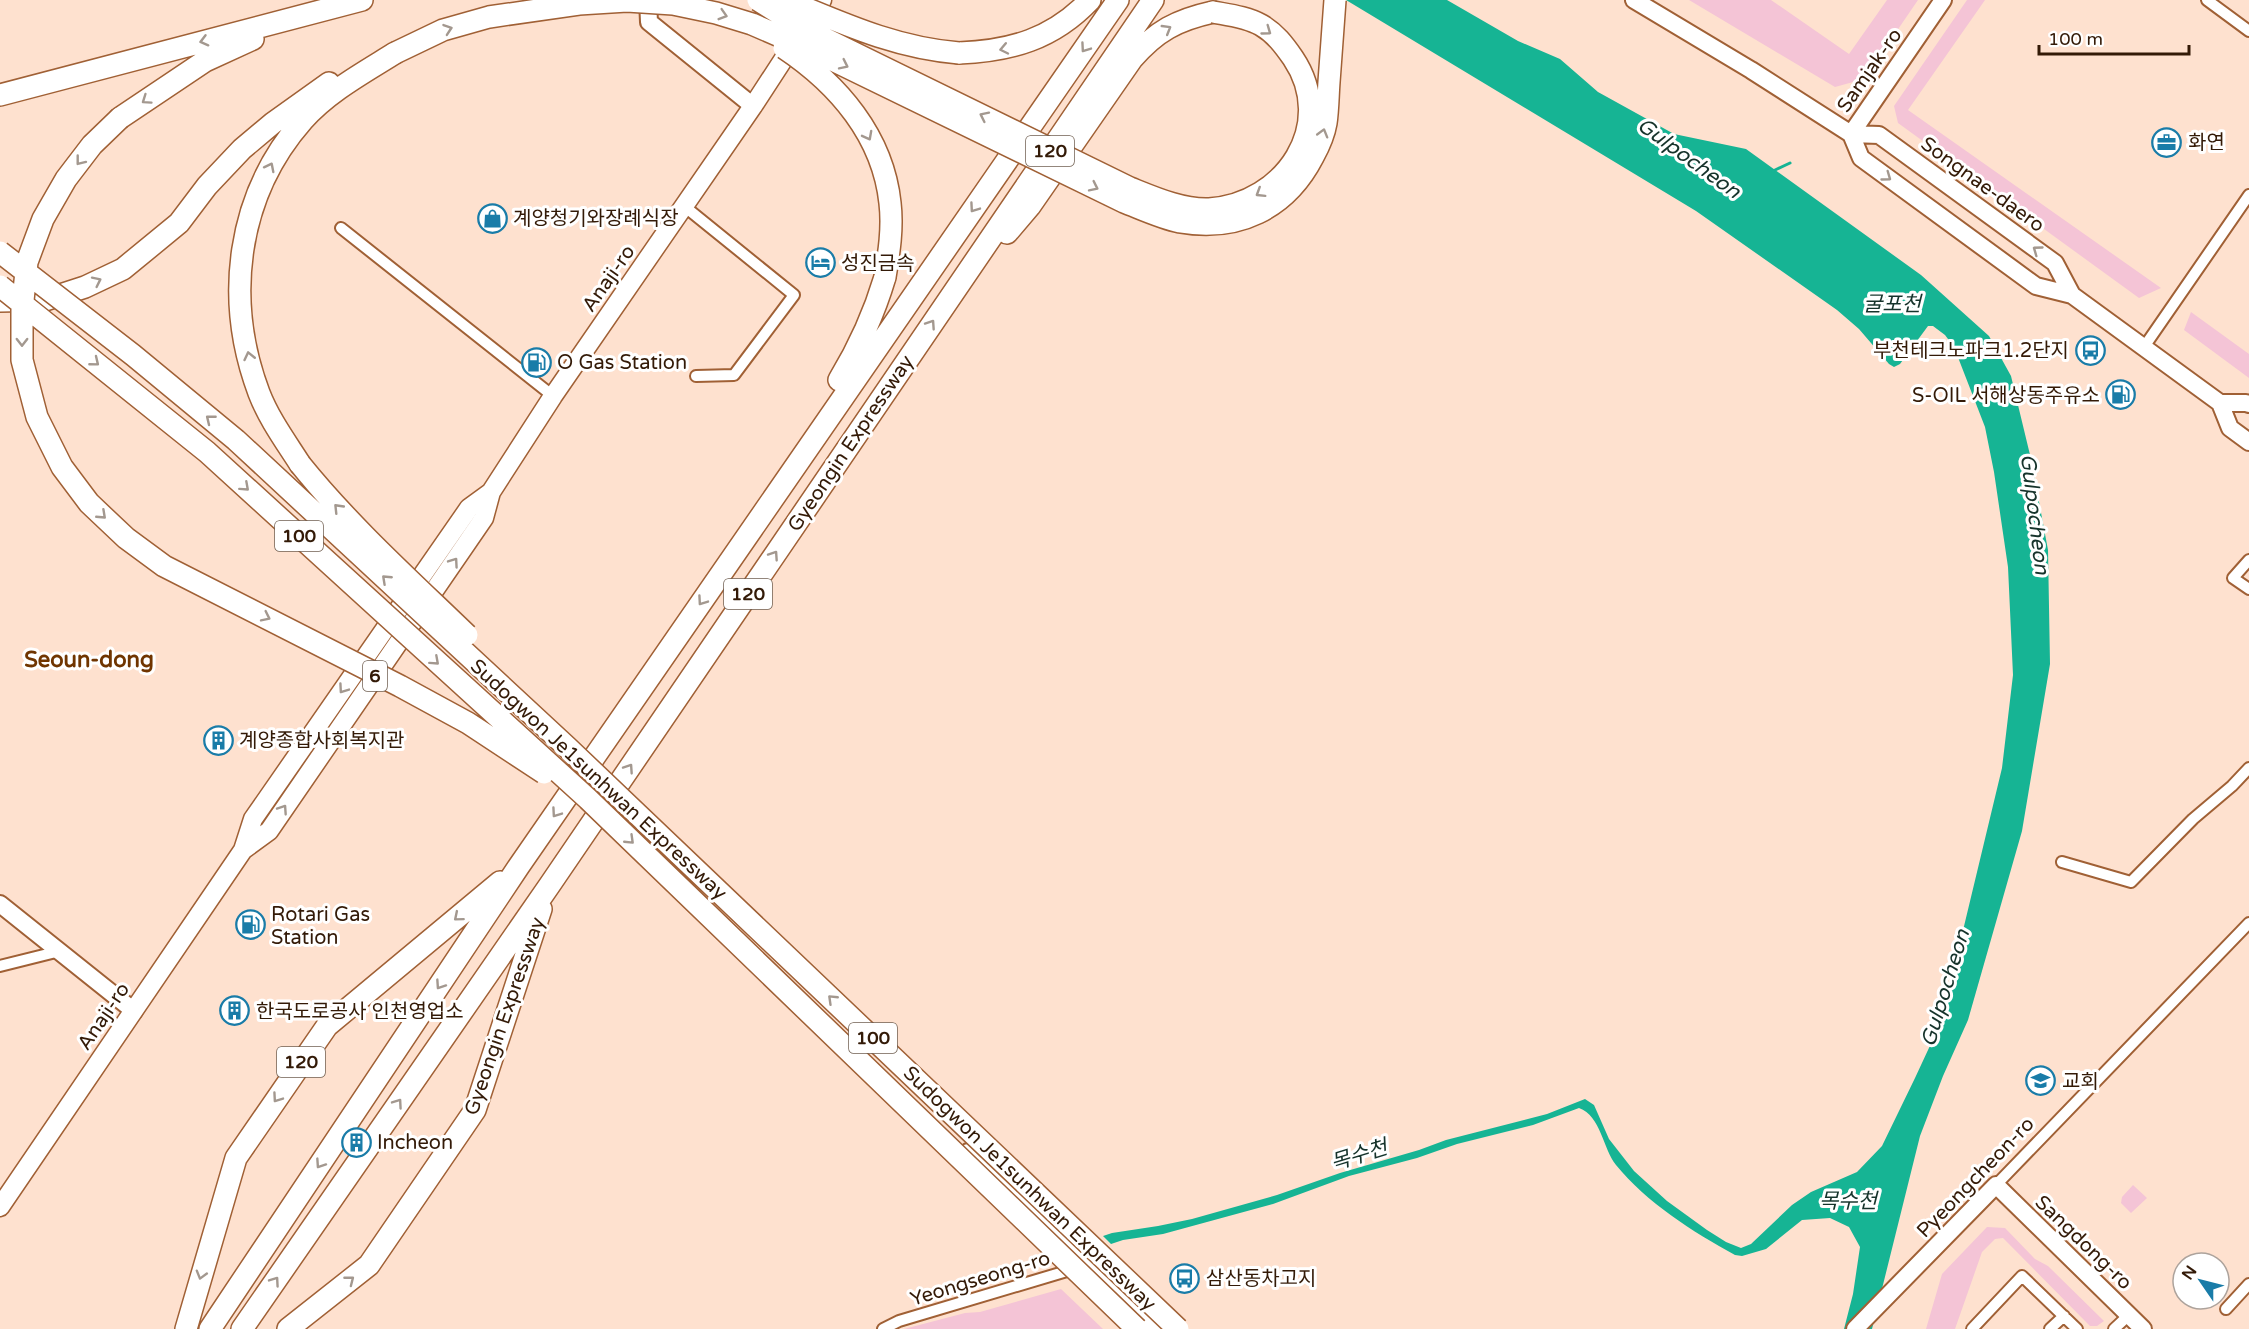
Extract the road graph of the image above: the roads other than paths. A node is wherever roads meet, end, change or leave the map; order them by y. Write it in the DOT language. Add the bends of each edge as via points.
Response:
graph roads {
  1 [pos="362,0"];
  2 [pos="371,0"];
  3 [pos="648,0"];
  4 [pos="758,0"];
  5 [pos="786,0"];
  6 [pos="822,0"];
  7 [pos="1090,0"];
  8 [pos="1118,0"];
  9 [pos="1153,0"];
  10 [pos="1335,0"];
  11 [pos="1634,0"];
  12 [pos="1943,0"];
  13 [pos="2207,0"];
  14 [pos="752,24"];
  15 [pos="2249,31"];
  16 [pos="395,53"];
  17 [pos="0,95"];
  18 [pos="753,106"];
  19 [pos="1851,134"];
  20 [pos="2249,195"];
  21 [pos="684,206"];
  22 [pos="341,228"];
  23 [pos="0,252"];
  24 [pos="0,286"];
  25 [pos="2072,295"];
  26 [pos="0,301"];
  27 [pos="946,301"];
  28 [pos="2144,347"];
  29 [pos="696,376"];
  30 [pos="553,396"];
  31 [pos="2220,403"];
  32 [pos="2249,405"];
  33 [pos="2249,442"];
  34 [pos="795,466"];
  35 [pos="2249,560"];
  36 [pos="2249,589"];
  37 [pos="567,747"];
  38 [pos="2249,768"];
  39 [pos="588,800"];
  40 [pos="2062,862"];
  41 [pos="519,866"];
  42 [pos="549,886"];
  43 [pos="0,904"];
  44 [pos="2249,923"];
  45 [pos="60,951"];
  46 [pos="0,966"];
  47 [pos="134,1011"];
  48 [pos="889,1078"];
  49 [pos="1996,1185"];
  50 [pos="0,1207"];
  51 [pos="1089,1265"];
  52 [pos="2249,1284"];
  53 [pos="2231,1303"];
  54 [pos="2129,1315"];
  55 [pos="2064,1316"];
  56 [pos="1138,1321"];
  57 [pos="186,1329"];
  58 [pos="210,1329"];
  59 [pos="242,1329"];
  60 [pos="288,1329"];
  61 [pos="883,1329"];
  62 [pos="1156,1329"];
  63 [pos="1178,1329"];
  64 [pos="1855,1329"];
  65 [pos="1972,1329"];
  66 [pos="2050,1329"];
  67 [pos="2077,1329"];
  68 [pos="2114,1329"];
  69 [pos="2143,1329"];
  1 -- 17 [label="highway, one-way"];
  2 -- 39 [label="highway, one-way, bridge" via="258,37 205,61 120,118 92,145 43,219 27,261 22,360 37,417 62,467 89,503 126,538 164,566 468,723"];
  3 -- 18 [label="street" via="649,22"];
  27 -- 4 [label="highway, one-way, bridge" via="1030,206 1132,59 1167,27 1213,12 1234,15 1261,25 1282,42 1300,68 1309,97 1309,124 1300,153 1288,170 1271,186 1231,206 1184,207 1130,188 801,27"];
  7 -- 5 [label="highway, one-way, bridge" via="1054,30 1022,45 959,53 877,38"];
  6 -- 18 [label="main road, Anaji-ro / 6"];
  8 -- 34 [label="highway, Gyeongin Expressway / 120, one-way"];
  9 -- 27 [label="highway, Gyeongin Expressway / 120"];
  14 -- 10 [label="highway, one-way, bridge" via="1124,202 1179,222 1209,224 1234,222 1261,212 1284,198 1305,174 1326,123"];
  11 -- 19 [label="street, Songnae-daero"];
  12 -- 19 [label="street, Samjak-ro"];
  13 -- 15 [label="street"];
  16 -- 14 [label="highway, one-way, bridge" via="443,30 489,16 579,4 673,4"];
  14 -- 34 [label="highway, one-way, bridge" via="823,76 849,104 870,136 884,172 890,203 891,238 874,314"];
  26 -- 16 [label="highway, one-way" via="45,300 123,269 179,223 221,171 273,123 348,72"];
  37 -- 16 [label="highway, one-way, bridge" via="513,679 326,496 274,425 248,356 240,312 241,267 246,225 259,189 277,153 304,119 337,90"];
  18 -- 21 [label="main road, Anaji-ro / 6"];
  19 -- 25 [label="street, Songnae-daero, one-way" via="1862,158 2036,286"];
  25 -- 19 [label="street, Songnae-daero, one-way" via="2055,263 1879,135"];
  20 -- 28 [label="street"];
  21 -- 29 [label="street" via="794,295 734,375"];
  21 -- 30 [label="main road, Anaji-ro / 6"];
  22 -- 30 [label="street"];
  37 -- 23 [label="highway, Sudogwon Je1sunhwan Expressway / 100, one-way, bridge" via="236,440"];
  24 -- 39 [label="highway, Sudogwon Je1sunhwan Expressway / 100, one-way, bridge" via="207,452"];
  25 -- 28 [label="street, Songnae-daero"];
  42 -- 27 [label="highway, Gyeongin Expressway / 120, one-way"];
  28 -- 31 [label="street, Songnae-daero"];
  30 -- 47 [label="main road, Anaji-ro / 6" via="491,492 469,507 253,819 243,850"];
  31 -- 32 [label="street"];
  31 -- 33 [label="street, Songnae-daero" via="2230,428"];
  34 -- 41 [label="highway, Gyeongin Expressway / 120, one-way"];
  35 -- 36 [label="street" via="2233,578"];
  63 -- 37 [label="highway, Sudogwon Je1sunhwan Expressway / 100, one-way, bridge"];
  38 -- 40 [label="street" via="2132,882"];
  39 -- 56 [label="highway, Sudogwon Je1sunhwan Expressway / 100, one-way, bridge"];
  41 -- 57 [label="highway, Gyeongin Expressway / 120, one-way" via="327,1026 236,1158"];
  41 -- 58 [label="highway, Gyeongin Expressway / 120, one-way"];
  59 -- 42 [label="highway, Gyeongin Expressway / 120, one-way"];
  60 -- 42 [label="highway, Gyeongin Expressway / 120, one-way" via="369,1265 475,1110"];
  43 -- 45 [label="street"];
  44 -- 49 [label="street, Pyeongcheon-ro"];
  45 -- 46 [label="street"];
  45 -- 47 [label="street"];
  47 -- 50 [label="main road, Anaji-ro / 6"];
  48 -- 51 [label="street"];
  49 -- 54 [label="street, Sangdong-ro"];
  49 -- 64 [label="street, Pyeongcheon-ro"];
  51 -- 56 [label="street"];
  51 -- 61 [label="street, Yeongseong-ro"];
  52 -- 53 [label="street"];
  54 -- 68 [label="street"];
  54 -- 69 [label="street, Sangdong-ro"];
  55 -- 65 [label="street" via="2022,1276"];
  55 -- 66 [label="street"];
  55 -- 67 [label="street"];
  56 -- 62 [label="street"];
}
